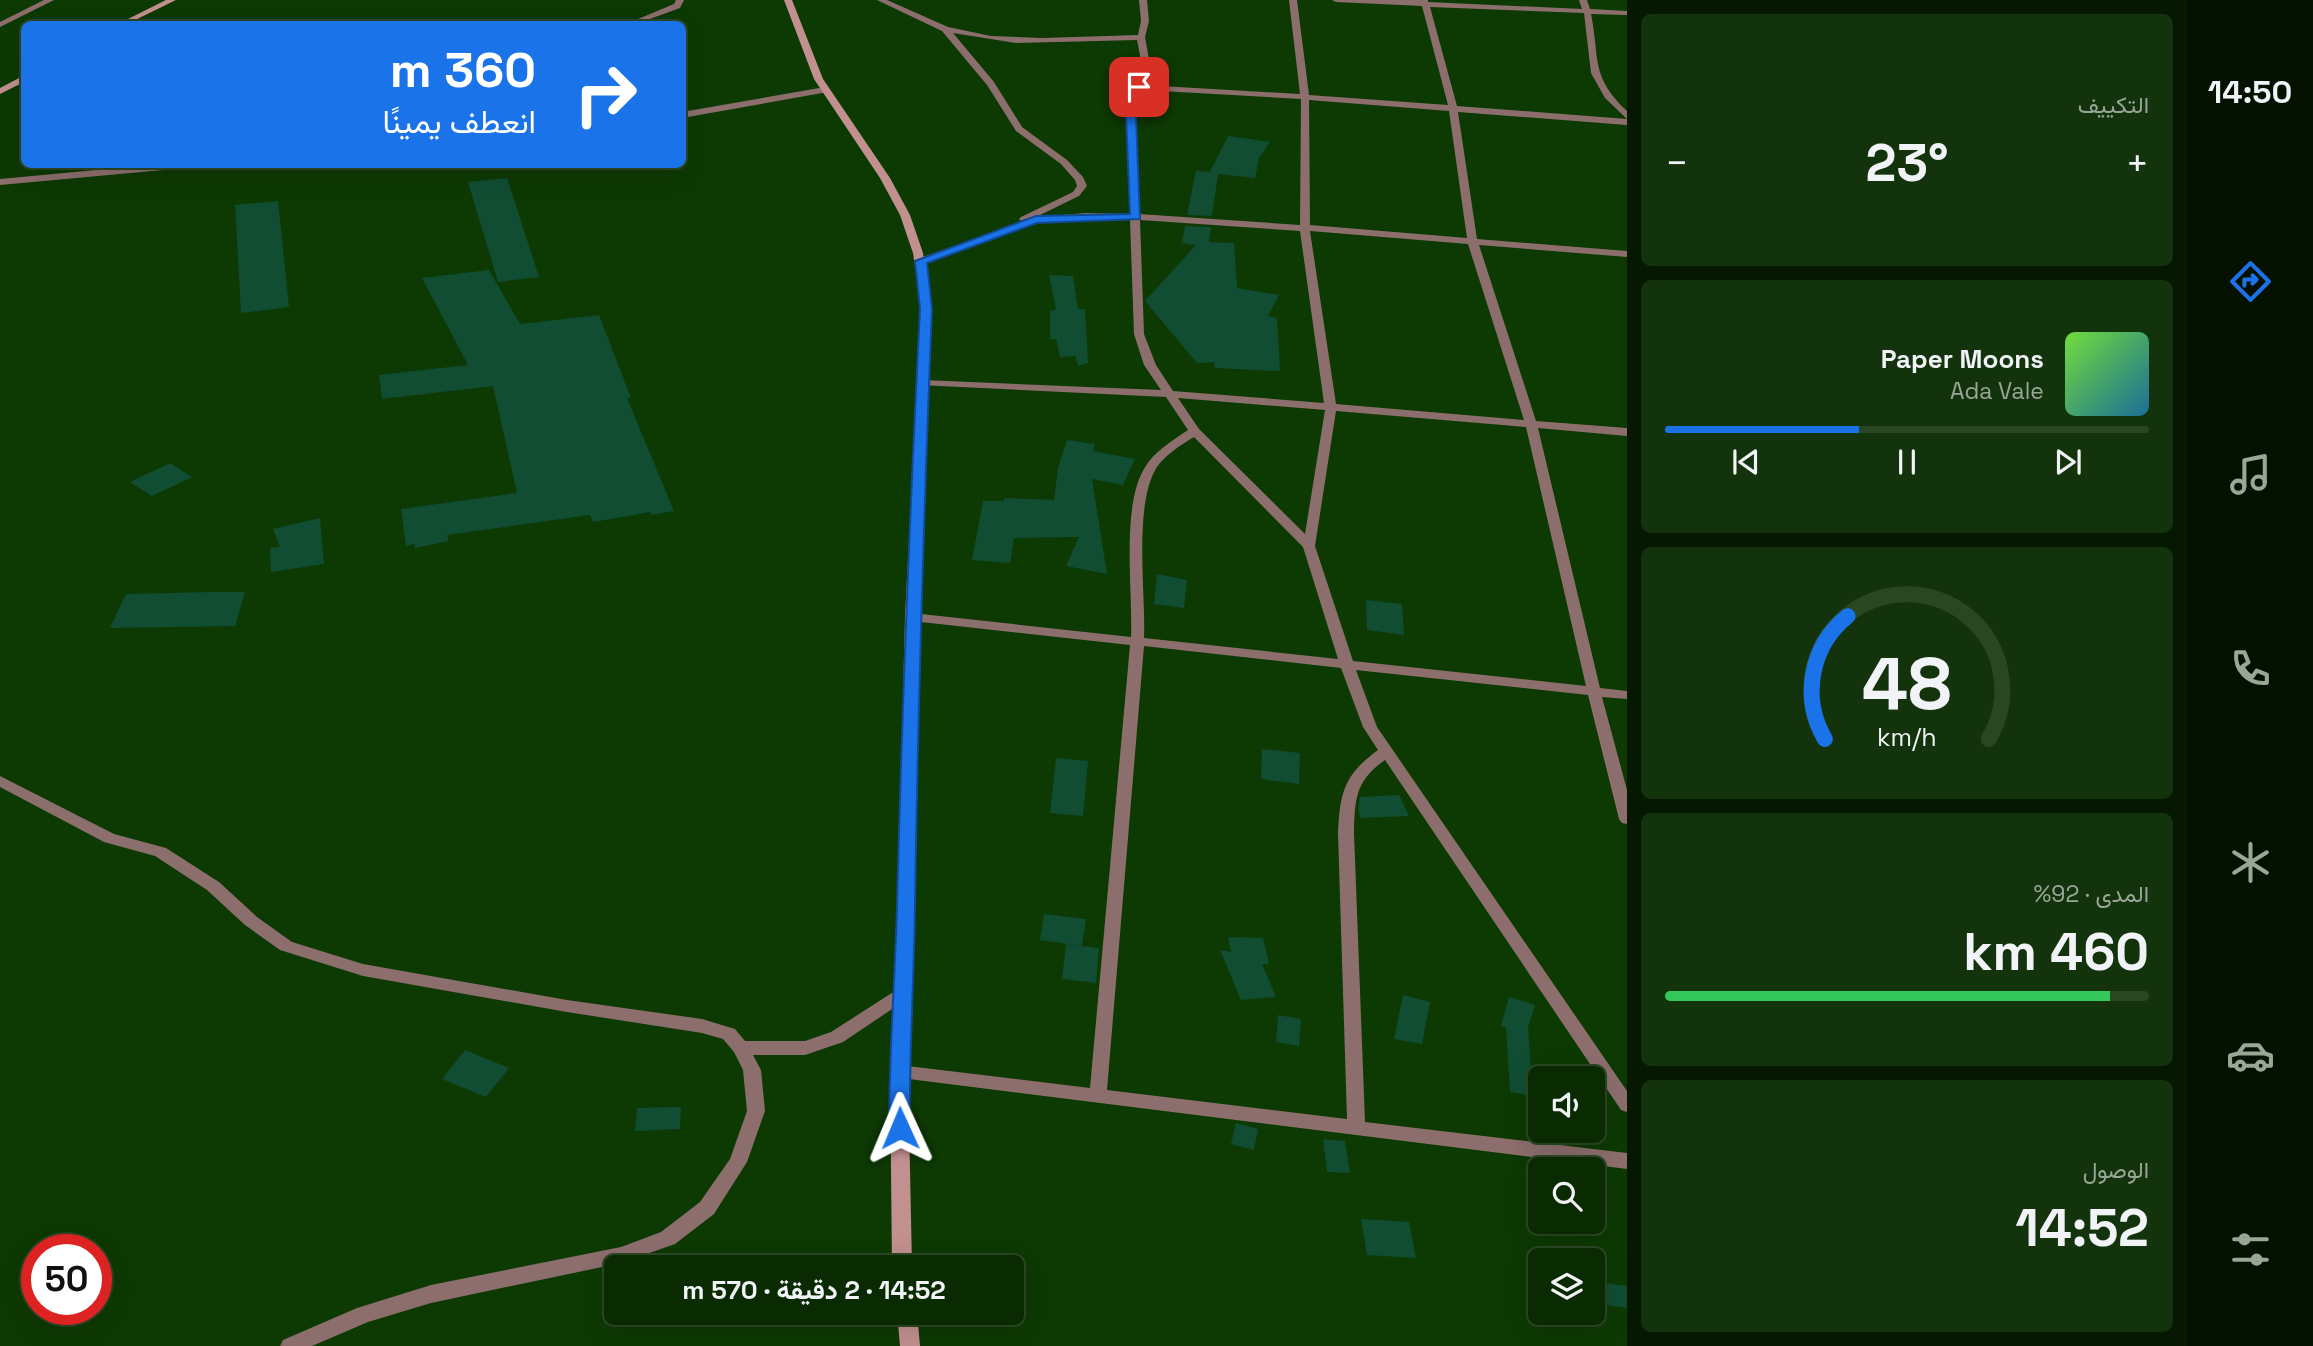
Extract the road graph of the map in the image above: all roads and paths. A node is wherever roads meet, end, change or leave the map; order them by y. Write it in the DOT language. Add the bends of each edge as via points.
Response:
graph roads {
  1 [pos="50,0"];
  2 [pos="172,0"];
  3 [pos="680,0"];
  4 [pos="788,0"];
  5 [pos="881,0"];
  6 [pos="1143,0"];
  7 [pos="1293,0"];
  8 [pos="1336,0"];
  9 [pos="1583,0"];
  10 [pos="1425,2"];
  11 [pos="1588,11"];
  12 [pos="1627,13"];
  13 [pos="128,21"];
  14 [pos="638,21"];
  15 [pos="0,25"];
  16 [pos="945,29"];
  17 [pos="1141,37"];
  18 [pos="21,80"];
  19 [pos="1139,87"];
  20 [pos="825,90"];
  21 [pos="0,91"];
  22 [pos="1305,99"];
  23 [pos="1453,108"];
  24 [pos="686,114"];
  25 [pos="1627,116"];
  26 [pos="1627,122"];
  27 [pos="152,168"];
  28 [pos="0,182"];
  29 [pos="1136,217"];
  30 [pos="1011,227"];
  31 [pos="1305,228"];
  32 [pos="1473,243"];
  33 [pos="1627,254"];
  34 [pos="920,261"];
  35 [pos="923,383"];
  36 [pos="1170,394"];
  37 [pos="1331,409"];
  38 [pos="1531,425"];
  39 [pos="1195,431"];
  40 [pos="1627,432"];
  41 [pos="1309,546"];
  42 [pos="912,617"];
  43 [pos="1137,642"];
  44 [pos="1347,665"];
  45 [pos="1594,692"];
  46 [pos="1627,695"];
  47 [pos="1387,752"];
  48 [pos="0,781"];
  49 [pos="1627,819"];
  50 [pos="904,993"];
  51 [pos="741,1048"];
  52 [pos="899,1072"];
  53 [pos="1098,1096"];
  54 [pos="1627,1104"];
  55 [pos="1356,1127"];
  56 [pos="1627,1161"];
  57 [pos="902,1255"];
  58 [pos="908,1325"];
  59 [pos="290,1346"];
  60 [pos="910,1346"];
  1 -- 15 [label="street"];
  2 -- 13 [label="main road"];
  3 -- 14 [label="street" via="677,6"];
  4 -- 20 [label="main road"];
  5 -- 16 [label="street"];
  6 -- 17 [label="street"];
  7 -- 22 [label="street"];
  8 -- 10 [label="street"];
  9 -- 11 [label="street"];
  10 -- 11 [label="street"];
  10 -- 23 [label="street"];
  11 -- 12 [label="street"];
  11 -- 25 [label="street" via="1598,82"];
  16 -- 17 [label="street" via="1041,40"];
  16 -- 30 [label="street" via="991,84 1019,129 1080,179 1082,186 1076,194"];
  17 -- 19 [label="street" via="1146,65"];
  18 -- 21 [label="main road"];
  19 -- 22 [label="street"];
  19 -- 29 [label="street" via="1131,116"];
  20 -- 24 [label="street"];
  20 -- 34 [label="main road" via="884,174 913,234"];
  22 -- 23 [label="street"];
  22 -- 31 [label="street"];
  23 -- 26 [label="street"];
  23 -- 32 [label="street"];
  27 -- 28 [label="street"];
  29 -- 30 [label="street" via="1063,217"];
  29 -- 31 [label="street"];
  29 -- 36 [label="street" via="1139,334 1150,365"];
  30 -- 34 [label="street"];
  31 -- 32 [label="street"];
  31 -- 37 [label="street"];
  32 -- 33 [label="street"];
  32 -- 38 [label="street"];
  34 -- 35 [label="main road" via="926,309"];
  35 -- 36 [label="street"];
  35 -- 42 [label="main road"];
  36 -- 37 [label="street"];
  36 -- 39 [label="street"];
  37 -- 38 [label="street"];
  37 -- 41 [label="street"];
  38 -- 40 [label="street"];
  38 -- 45 [label="street"];
  39 -- 41 [label="street"];
  39 -- 43 [label="street" via="1162,454 1146,475 1139,523"];
  41 -- 44 [label="street"];
  42 -- 43 [label="street"];
  42 -- 50 [label="main road"];
  43 -- 44 [label="street"];
  43 -- 53 [label="street"];
  44 -- 45 [label="street"];
  44 -- 47 [label="street" via="1370,727"];
  45 -- 46 [label="street"];
  45 -- 49 [label="street"];
  47 -- 54 [label="street"];
  47 -- 55 [label="street" via="1362,768 1348,792"];
  48 -- 51 [label="street" via="109,838 160,852 214,887 286,946 363,970 702,1026 729,1034"];
  50 -- 51 [label="street" via="837,1037 805,1048"];
  50 -- 52 [label="main road"];
  51 -- 59 [label="street" via="752,1070 756,1111 738,1162 707,1208 668,1238 621,1255 430,1294 364,1314"];
  52 -- 53 [label="street"];
  52 -- 57 [label="main road"];
  53 -- 55 [label="street"];
  55 -- 56 [label="street"];
  58 -- 60 [label="main road"];
}
